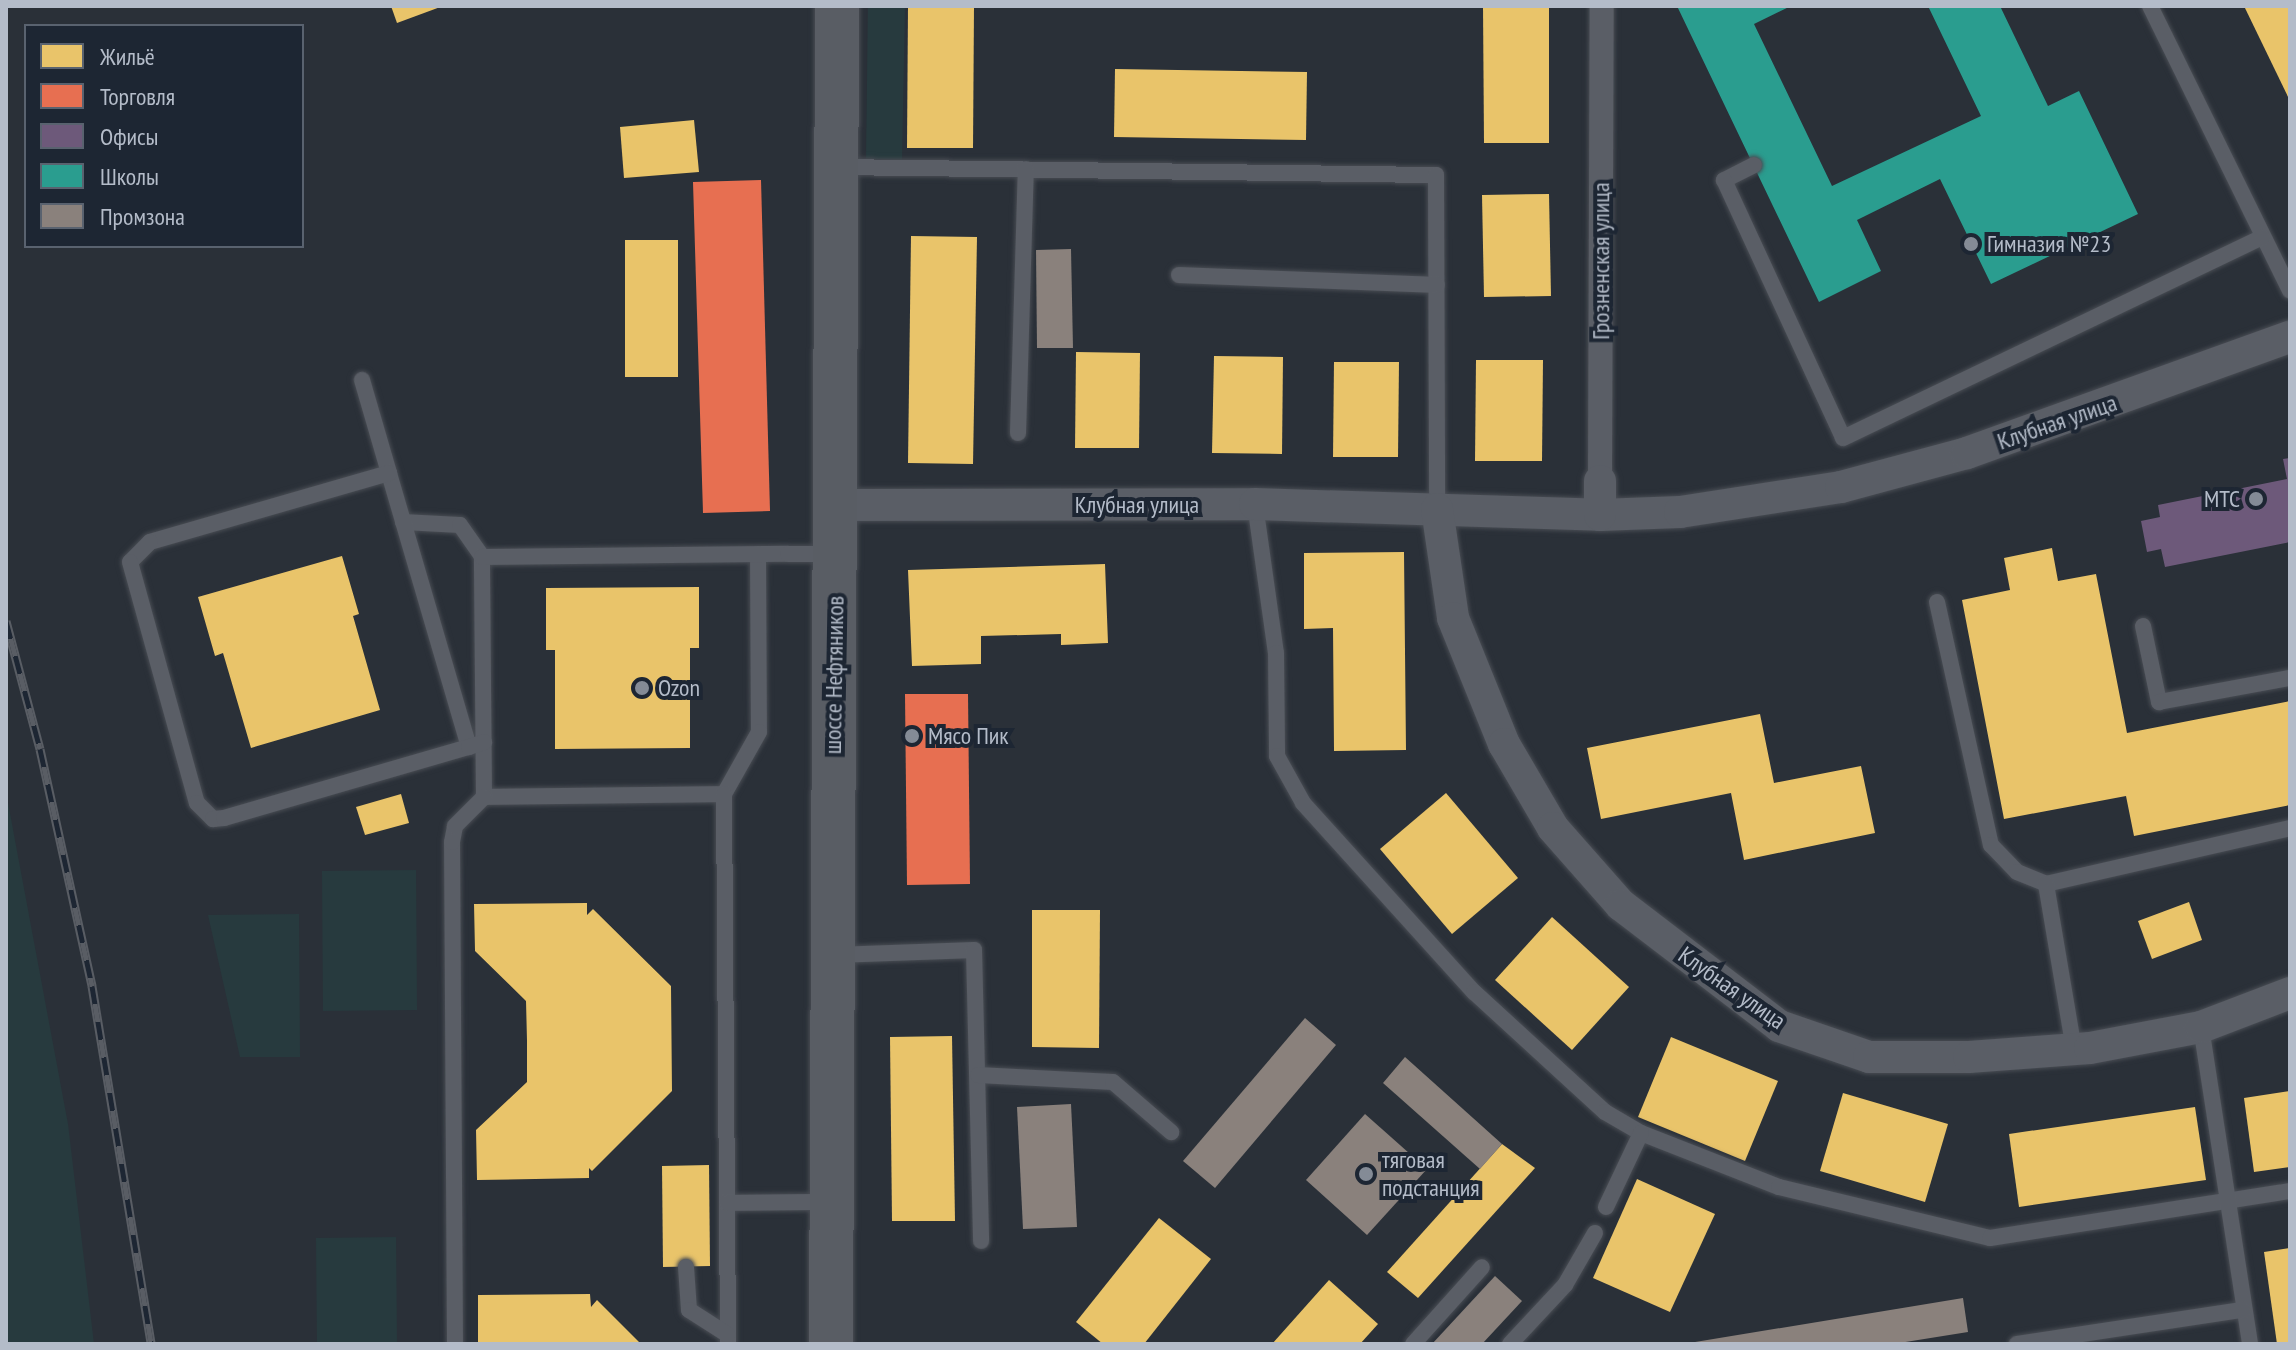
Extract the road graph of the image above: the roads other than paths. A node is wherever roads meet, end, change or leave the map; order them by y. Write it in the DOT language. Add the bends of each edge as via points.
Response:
graph roads {
  1 [pos="837,6"];
  2 [pos="1602,6"];
  3 [pos="2150,6"];
  4 [pos="1754,165"];
  5 [pos="835,167"];
  6 [pos="1026,169"];
  7 [pos="2262,237"];
  8 [pos="1179,275"];
  9 [pos="1437,285"];
  10 [pos="2290,290"];
  11 [pos="2290,337"];
  12 [pos="362,380"];
  13 [pos="1018,433"];
  14 [pos="389,473"];
  15 [pos="1600,481"];
  16 [pos="1255,504"];
  17 [pos="836,505"];
  18 [pos="1437,509"];
  19 [pos="1600,515"];
  20 [pos="403,522"];
  21 [pos="758,554"];
  22 [pos="835,554"];
  23 [pos="482,557"];
  24 [pos="1937,602"];
  25 [pos="2143,626"];
  26 [pos="2290,678"];
  27 [pos="476,745"];
  28 [pos="724,794"];
  29 [pos="484,797"];
  30 [pos="2290,828"];
  31 [pos="2046,884"];
  32 [pos="831,955"];
  33 [pos="2290,993"];
  34 [pos="2201,1027"];
  35 [pos="2074,1049"];
  36 [pos="978,1075"];
  37 [pos="1171,1132"];
  38 [pos="1641,1133"];
  39 [pos="2290,1191"];
  40 [pos="831,1202"];
  41 [pos="2226,1202"];
  42 [pos="727,1203"];
  43 [pos="1606,1207"];
  44 [pos="1595,1233"];
  45 [pos="981,1241"];
  46 [pos="686,1267"];
  47 [pos="1482,1267"];
  48 [pos="2242,1310"];
  49 [pos="728,1339"];
  50 [pos="455,1344"];
  51 [pos="831,1344"];
  52 [pos="1413,1344"];
  53 [pos="1510,1344"];
  54 [pos="2017,1344"];
  55 [pos="2250,1344"];
  1 -- 5 [label="main road, шоссе Нефтяников"];
  2 -- 15 [label="street, Грозненская улица"];
  3 -- 7 [label="lane"];
  4 -- 7 [label="lane" via="1724,180 1843,438"];
  5 -- 6 [label="lane"];
  5 -- 17 [label="main road, шоссе Нефтяников"];
  6 -- 9 [label="lane" via="1436,175"];
  6 -- 13 [label="lane"];
  7 -- 10 [label="lane"];
  8 -- 9 [label="lane"];
  9 -- 18 [label="lane"];
  11 -- 19 [label="street, Клубная улица" via="2005,441 1841,487 1680,512"];
  12 -- 14 [label="lane"];
  14 -- 20 [label="lane"];
  14 -- 27 [label="lane" via="150,542 130,562 197,803 213,819"];
  15 -- 19 [label="street, Грозненская улица"];
  16 -- 17 [label="street, Клубная улица"];
  16 -- 18 [label="street, Клубная улица"];
  16 -- 38 [label="lane" via="1276,653 1277,756 1303,803 1474,992 1579,1092"];
  17 -- 22 [label="main road, шоссе Нефтяников"];
  18 -- 19 [label="street, Клубная улица"];
  18 -- 35 [label="street, Клубная улица" via="1453,618 1504,744 1553,828 1621,905 1779,1026 1869,1057"];
  20 -- 23 [label="lane" via="460,525"];
  20 -- 27 [label="lane"];
  21 -- 22 [label="lane"];
  21 -- 23 [label="lane"];
  21 -- 28 [label="lane" via="759,732"];
  22 -- 32 [label="main road, шоссе Нефтяников"];
  23 -- 27 [label="lane"];
  24 -- 31 [label="lane" via="1991,845 2017,872"];
  25 -- 26 [label="lane" via="2159,702"];
  27 -- 29 [label="lane"];
  28 -- 29 [label="lane"];
  28 -- 42 [label="lane"];
  29 -- 50 [label="lane" via="455,826 452,842"];
  30 -- 31 [label="lane"];
  31 -- 35 [label="lane"];
  32 -- 36 [label="lane" via="974,950"];
  32 -- 40 [label="main road, шоссе Нефтяников"];
  33 -- 34 [label="street, Клубная улица"];
  34 -- 35 [label="street, Клубная улица"];
  34 -- 41 [label="lane"];
  36 -- 37 [label="lane" via="1113,1082"];
  36 -- 45 [label="lane"];
  38 -- 41 [label="lane" via="1779,1187 1990,1238"];
  38 -- 43 [label="lane"];
  39 -- 41 [label="lane"];
  40 -- 42 [label="lane"];
  40 -- 51 [label="main road, шоссе Нефтяников"];
  41 -- 48 [label="lane"];
  42 -- 49 [label="lane"];
  44 -- 53 [label="lane" via="1565,1285"];
  46 -- 49 [label="lane" via="689,1310"];
  47 -- 52 [label="lane"];
  48 -- 54 [label="lane"];
  48 -- 55 [label="lane"];
}
